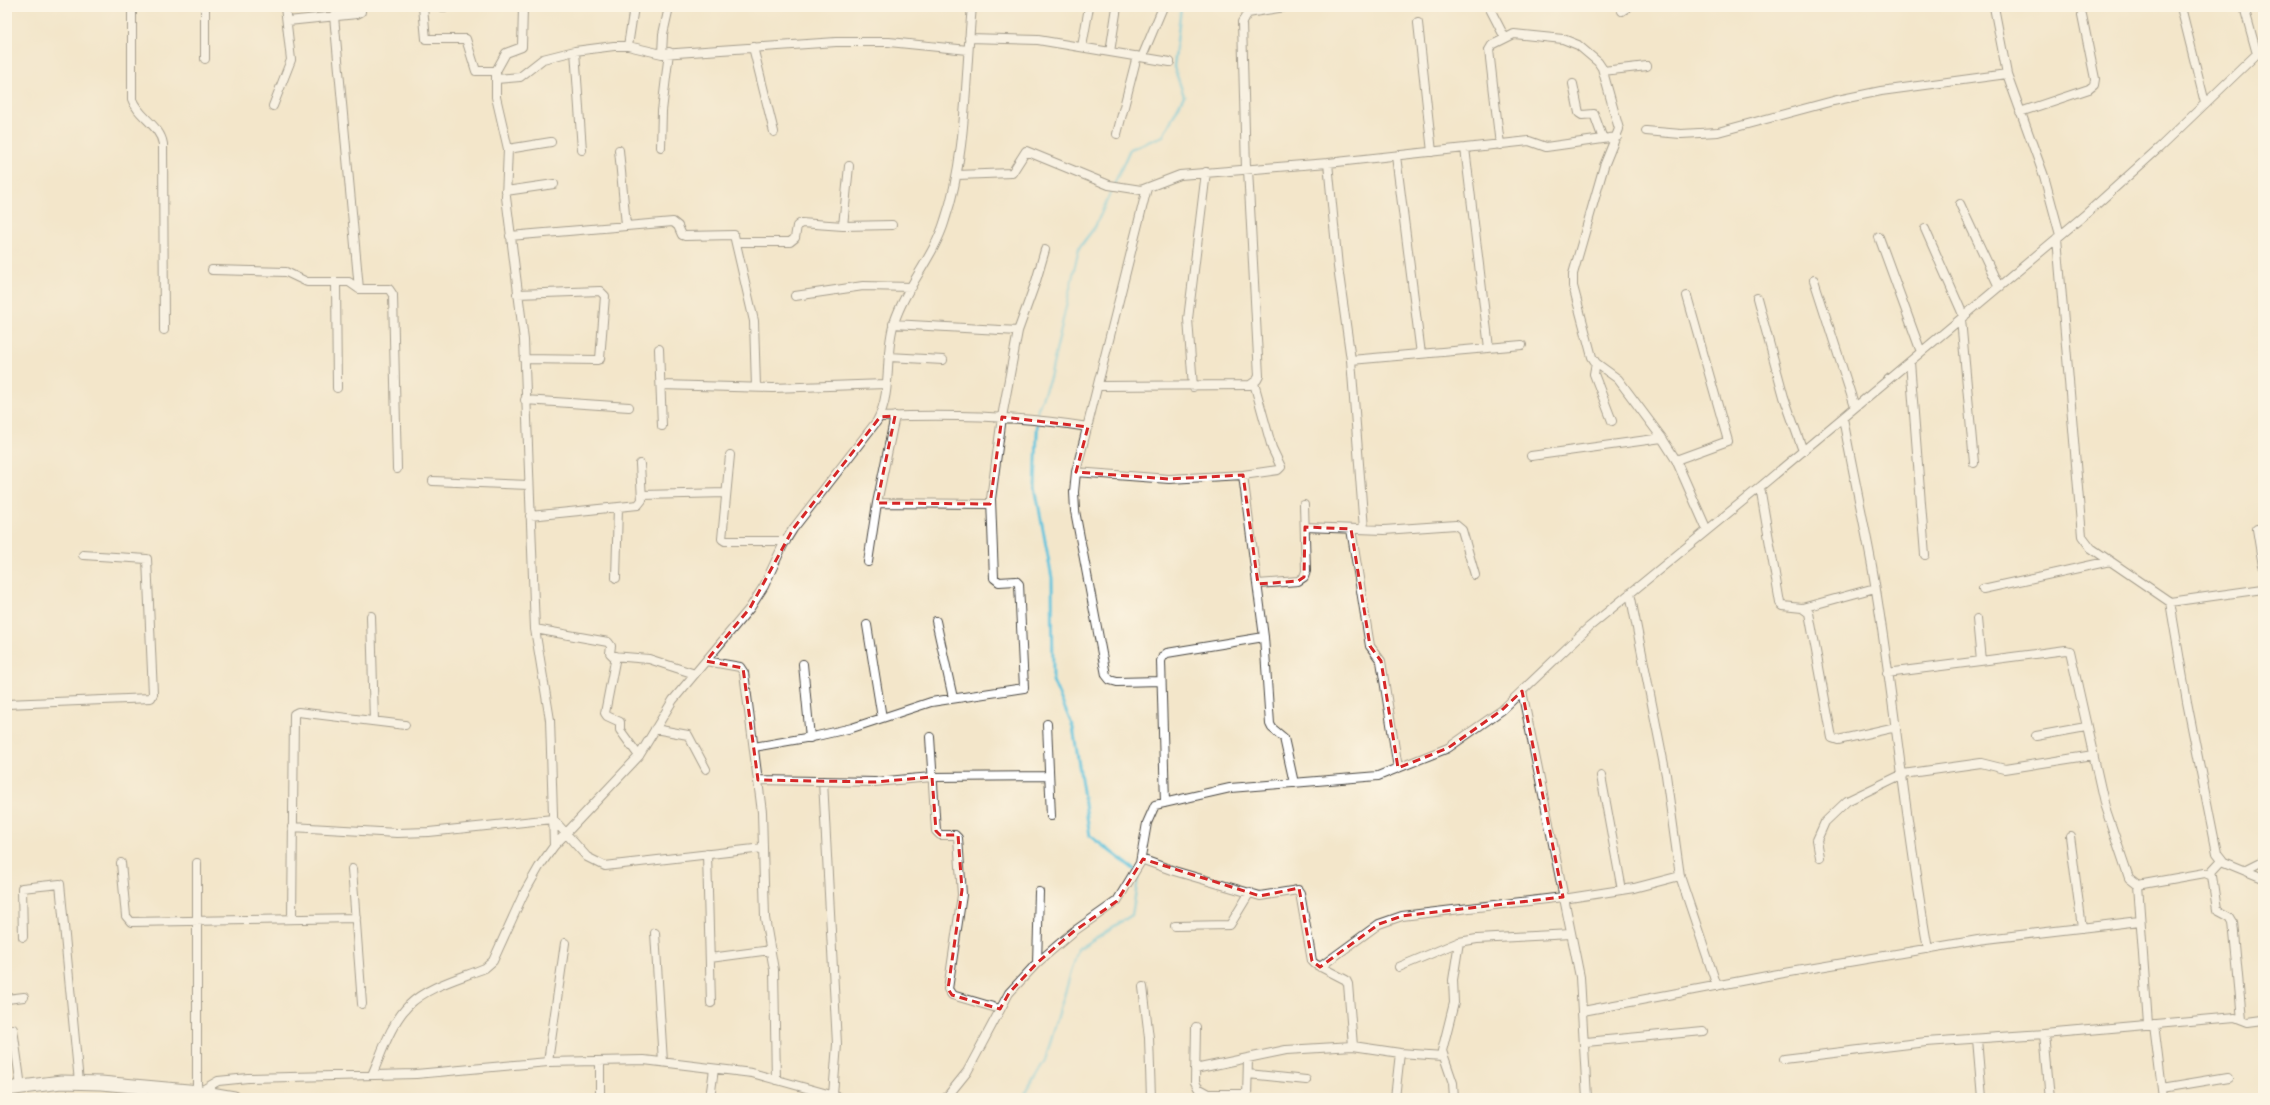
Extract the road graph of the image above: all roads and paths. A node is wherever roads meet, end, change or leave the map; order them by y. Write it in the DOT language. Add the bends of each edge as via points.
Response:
graph roads {
  1 [pos="132,7"];
  2 [pos="205,7"];
  3 [pos="285,7"];
  4 [pos="364,7"];
  5 [pos="424,7"];
  6 [pos="523,7"];
  7 [pos="634,7"];
  8 [pos="669,7"];
  9 [pos="972,7"];
  10 [pos="1089,7"];
  11 [pos="1117,7"];
  12 [pos="1163,7"];
  13 [pos="1285,7"];
  14 [pos="1489,7"];
  15 [pos="1994,7"];
  16 [pos="2181,7"];
  17 [pos="2244,7"];
  18 [pos="2082,15"];
  19 [pos="334,16"];
  20 [pos="288,21"];
  21 [pos="1418,23"];
  22 [pos="969,38"];
  23 [pos="1505,38"];
  24 [pos="628,46"];
  25 [pos="753,47"];
  26 [pos="1082,47"];
  27 [pos="968,50"];
  28 [pos="575,51"];
  29 [pos="2260,51"];
  30 [pos="1110,52"];
  31 [pos="666,53"];
  32 [pos="1139,57"];
  33 [pos="205,59"];
  34 [pos="1170,62"];
  35 [pos="1647,66"];
  36 [pos="1603,70"];
  37 [pos="2007,74"];
  38 [pos="496,75"];
  39 [pos="1573,84"];
  40 [pos="2206,103"];
  41 [pos="274,106"];
  42 [pos="2020,112"];
  43 [pos="1646,131"];
  44 [pos="774,132"];
  45 [pos="1117,134"];
  46 [pos="1617,137"];
  47 [pos="1603,139"];
  48 [pos="551,142"];
  49 [pos="1500,145"];
  50 [pos="661,147"];
  51 [pos="1465,148"];
  52 [pos="508,149"];
  53 [pos="582,150"];
  54 [pos="619,150"];
  55 [pos="1432,152"];
  56 [pos="1396,156"];
  57 [pos="1328,164"];
  58 [pos="849,166"];
  59 [pos="1247,169"];
  60 [pos="1206,172"];
  61 [pos="957,175"];
  62 [pos="554,184"];
  63 [pos="1147,188"];
  64 [pos="506,191"];
  65 [pos="1960,204"];
  66 [pos="626,225"];
  67 [pos="892,225"];
  68 [pos="843,226"];
  69 [pos="1925,229"];
  70 [pos="510,236"];
  71 [pos="1879,237"];
  72 [pos="2059,237"];
  73 [pos="736,242"];
  74 [pos="1045,250"];
  75 [pos="212,270"];
  76 [pos="1814,280"];
  77 [pos="336,282"];
  78 [pos="912,287"];
  79 [pos="1999,287"];
  80 [pos="359,288"];
  81 [pos="517,294"];
  82 [pos="795,296"];
  83 [pos="1687,296"];
  84 [pos="1757,298"];
  85 [pos="1963,318"];
  86 [pos="893,324"];
  87 [pos="164,330"];
  88 [pos="1018,331"];
  89 [pos="1522,345"];
  90 [pos="1489,348"];
  91 [pos="660,349"];
  92 [pos="1921,352"];
  93 [pos="1421,354"];
  94 [pos="889,357"];
  95 [pos="524,358"];
  96 [pos="943,360"];
  97 [pos="1351,360"];
  98 [pos="1596,362"];
  99 [pos="1910,362"];
  100 [pos="1254,383"];
  101 [pos="886,384"];
  102 [pos="661,385"];
  103 [pos="1098,386"];
  104 [pos="756,387"];
  105 [pos="1193,387"];
  106 [pos="337,388"];
  107 [pos="525,400"];
  108 [pos="629,407"];
  109 [pos="1856,408"];
  110 [pos="880,416"];
  111 [pos="895,416"];
  112 [pos="1002,417"];
  113 [pos="1843,418"];
  114 [pos="1612,421"];
  115 [pos="662,426"];
  116 [pos="1088,427"];
  117 [pos="1662,438"];
  118 [pos="1803,451"];
  119 [pos="730,455"];
  120 [pos="1531,456"];
  121 [pos="1676,460"];
  122 [pos="1974,463"];
  123 [pos="640,464"];
  124 [pos="397,469"];
  125 [pos="1076,472"];
  126 [pos="1243,475"];
  127 [pos="433,481"];
  128 [pos="529,485"];
  129 [pos="1760,487"];
  130 [pos="726,493"];
  131 [pos="642,495"];
  132 [pos="877,503"];
  133 [pos="990,504"];
  134 [pos="1304,504"];
  135 [pos="618,507"];
  136 [pos="530,516"];
  137 [pos="1305,527"];
  138 [pos="1351,529"];
  139 [pos="1364,529"];
  140 [pos="2257,529"];
  141 [pos="1707,530"];
  142 [pos="786,541"];
  143 [pos="83,555"];
  144 [pos="1925,556"];
  145 [pos="2110,561"];
  146 [pos="868,562"];
  147 [pos="2263,566"];
  148 [pos="1475,575"];
  149 [pos="616,578"];
  150 [pos="1258,584"];
  151 [pos="1875,588"];
  152 [pos="1984,589"];
  153 [pos="2263,589"];
  154 [pos="1630,593"];
  155 [pos="2170,602"];
  156 [pos="1802,608"];
  157 [pos="371,616"];
  158 [pos="1977,620"];
  159 [pos="936,621"];
  160 [pos="867,625"];
  161 [pos="535,629"];
  162 [pos="1264,637"];
  163 [pos="616,656"];
  164 [pos="706,660"];
  165 [pos="1981,662"];
  166 [pos="803,664"];
  167 [pos="1887,673"];
  168 [pos="695,674"];
  169 [pos="1161,681"];
  170 [pos="1522,691"];
  171 [pos="953,698"];
  172 [pos="7,704"];
  173 [pos="882,718"];
  174 [pos="374,721"];
  175 [pos="1047,724"];
  176 [pos="405,725"];
  177 [pos="1896,727"];
  178 [pos="2086,727"];
  179 [pos="655,729"];
  180 [pos="2036,736"];
  181 [pos="930,737"];
  182 [pos="810,738"];
  183 [pos="754,747"];
  184 [pos="2092,754"];
  185 [pos="639,756"];
  186 [pos="1398,768"];
  187 [pos="706,769"];
  188 [pos="1903,774"];
  189 [pos="1049,776"];
  190 [pos="1601,776"];
  191 [pos="932,777"];
  192 [pos="758,780"];
  193 [pos="823,781"];
  194 [pos="1294,783"];
  195 [pos="1165,802"];
  196 [pos="1050,816"];
  197 [pos="553,819"];
  198 [pos="292,827"];
  199 [pos="567,833"];
  200 [pos="2070,836"];
  201 [pos="554,846"];
  202 [pos="763,848"];
  203 [pos="707,854"];
  204 [pos="1820,857"];
  205 [pos="2222,860"];
  206 [pos="1141,861"];
  207 [pos="2263,861"];
  208 [pos="121,863"];
  209 [pos="197,863"];
  210 [pos="352,869"];
  211 [pos="2245,870"];
  212 [pos="2209,874"];
  213 [pos="1680,876"];
  214 [pos="2263,878"];
  215 [pos="2138,885"];
  216 [pos="1622,890"];
  217 [pos="1039,892"];
  218 [pos="1250,892"];
  219 [pos="1563,898"];
  220 [pos="356,918"];
  221 [pos="292,919"];
  222 [pos="197,920"];
  223 [pos="2140,920"];
  224 [pos="1175,926"];
  225 [pos="2082,928"];
  226 [pos="655,933"];
  227 [pos="1571,934"];
  228 [pos="23,937"];
  229 [pos="1459,942"];
  230 [pos="565,943"];
  231 [pos="1928,949"];
  232 [pos="771,950"];
  233 [pos="710,958"];
  234 [pos="1037,963"];
  235 [pos="1320,967"];
  236 [pos="1399,967"];
  237 [pos="1717,986"];
  238 [pos="1143,987"];
  239 [pos="24,997"];
  240 [pos="7,999"];
  241 [pos="711,1003"];
  242 [pos="362,1004"];
  243 [pos="1000,1009"];
  244 [pos="1584,1011"];
  245 [pos="2242,1019"];
  246 [pos="2263,1020"];
  247 [pos="2151,1024"];
  248 [pos="1196,1027"];
  249 [pos="13,1029"];
  250 [pos="1703,1031"];
  251 [pos="2044,1034"];
  252 [pos="1977,1039"];
  253 [pos="1586,1042"];
  254 [pos="1353,1046"];
  255 [pos="1400,1053"];
  256 [pos="1443,1056"];
  257 [pos="1248,1058"];
  258 [pos="1784,1059"];
  259 [pos="600,1061"];
  260 [pos="548,1062"];
  261 [pos="663,1062"];
  262 [pos="714,1069"];
  263 [pos="1195,1069"];
  264 [pos="1248,1074"];
  265 [pos="372,1075"];
  266 [pos="2228,1077"];
  267 [pos="776,1080"];
  268 [pos="1306,1080"];
  269 [pos="79,1082"];
  270 [pos="21,1087"];
  271 [pos="2162,1088"];
  272 [pos="7,1089"];
  273 [pos="192,1093"];
  274 [pos="833,1095"];
  275 [pos="948,1096"];
  276 [pos="1209,1096"];
  277 [pos="1247,1096"];
  278 [pos="234,1098"];
  279 [pos="600,1098"];
  280 [pos="710,1098"];
  281 [pos="842,1098"];
  282 [pos="1151,1098"];
  283 [pos="1396,1098"];
  284 [pos="1454,1098"];
  285 [pos="1587,1098"];
  286 [pos="1982,1098"];
  287 [pos="2050,1098"];
  288 [pos="2163,1098"];
  1 -- 87 [label="street" via="132,99 137,109 159,133 163,144"];
  2 -- 33 [label="street"];
  3 -- 20 [label="street"];
  4 -- 19 [label="street" via="357,14"];
  5 -- 38 [label="street" via="426,39 466,39 476,71"];
  6 -- 38 [label="street" via="522,47 506,53"];
  7 -- 24 [label="street"];
  8 -- 31 [label="street" via="663,34"];
  9 -- 22 [label="street"];
  10 -- 26 [label="street"];
  11 -- 30 [label="street"];
  12 -- 32 [label="street"];
  13 -- 59 [label="street" via="1248,13 1242,22"];
  14 -- 23 [label="street"];
  15 -- 37 [label="street"];
  16 -- 40 [label="street"];
  17 -- 29 [label="street"];
  18 -- 42 [label="street" via="2094,85 2089,89"];
  19 -- 20 [label="street"];
  19 -- 80 [label="street"];
  20 -- 41 [label="street" via="291,60"];
  21 -- 55 [label="street"];
  22 -- 26 [label="street" via="1038,40"];
  22 -- 27 [label="street"];
  23 -- 36 [label="street" via="1518,34 1569,40 1598,62"];
  23 -- 49 [label="street" via="1492,45 1489,50"];
  24 -- 28 [label="street"];
  24 -- 31 [label="street"];
  25 -- 27 [label="street" via="889,42"];
  25 -- 31 [label="street"];
  25 -- 44 [label="street"];
  26 -- 30 [label="street"];
  27 -- 61 [label="street"];
  28 -- 38 [label="street" via="544,60 520,78"];
  28 -- 53 [label="street"];
  29 -- 40 [label="street"];
  30 -- 32 [label="street"];
  31 -- 50 [label="street"];
  32 -- 34 [label="street"];
  32 -- 45 [label="street"];
  35 -- 36 [label="street"];
  36 -- 46 [label="street" via="1619,125"];
  37 -- 42 [label="street"];
  37 -- 43 [label="street" via="1881,91 1833,101 1718,132 1681,134"];
  38 -- 52 [label="street" via="496,97"];
  39 -- 47 [label="street" via="1579,113 1594,114"];
  40 -- 72 [label="street"];
  42 -- 72 [label="street" via="2044,176"];
  46 -- 47 [label="street"];
  46 -- 98 [label="street" via="1600,178 1572,280 1584,330"];
  47 -- 49 [label="street" via="1546,147 1528,141"];
  48 -- 52 [label="street"];
  49 -- 51 [label="street"];
  51 -- 55 [label="street"];
  51 -- 90 [label="street"];
  52 -- 64 [label="street"];
  54 -- 66 [label="street"];
  55 -- 56 [label="street"];
  56 -- 57 [label="street"];
  56 -- 93 [label="street"];
  57 -- 59 [label="street"];
  57 -- 97 [label="street" via="1338,267"];
  58 -- 68 [label="street"];
  59 -- 60 [label="street"];
  59 -- 100 [label="street" via="1259,376"];
  60 -- 63 [label="street" via="1180,175"];
  60 -- 105 [label="street" via="1188,319"];
  61 -- 63 [label="street" via="1012,172 1026,150 1109,185 1127,189"];
  61 -- 78 [label="street" via="942,230"];
  62 -- 64 [label="street"];
  63 -- 103 [label="street"];
  64 -- 70 [label="street"];
  65 -- 79 [label="street"];
  66 -- 70 [label="street"];
  66 -- 73 [label="street" via="673,222 682,235 730,234 734,235"];
  67 -- 68 [label="street"];
  68 -- 73 [label="street" via="801,223 797,226 796,238 790,242"];
  69 -- 85 [label="street"];
  70 -- 81 [label="street"];
  71 -- 92 [label="street"];
  72 -- 79 [label="street"];
  72 -- 145 [label="street" via="2080,529 2086,543"];
  73 -- 104 [label="street" via="754,321"];
  74 -- 88 [label="street"];
  75 -- 77 [label="street" via="286,272 307,282"];
  76 -- 109 [label="street"];
  77 -- 80 [label="street" via="349,282"];
  77 -- 106 [label="street"];
  78 -- 82 [label="street" via="863,286"];
  78 -- 86 [label="street"];
  79 -- 85 [label="street"];
  80 -- 124 [label="street" via="386,287 393,295"];
  81 -- 95 [label="street"];
  81 -- 95 [label="street" via="600,291 605,296 600,358"];
  83 -- 121 [label="street" via="1728,441"];
  84 -- 118 [label="street" via="1784,397"];
  85 -- 92 [label="street"];
  85 -- 122 [label="street"];
  86 -- 88 [label="street"];
  86 -- 94 [label="street"];
  88 -- 112 [label="street"];
  89 -- 90 [label="street"];
  90 -- 93 [label="street"];
  91 -- 102 [label="street"];
  92 -- 99 [label="street"];
  93 -- 97 [label="street"];
  94 -- 96 [label="street"];
  94 -- 101 [label="street"];
  95 -- 107 [label="street"];
  97 -- 139 [label="street"];
  98 -- 114 [label="street" via="1594,374"];
  98 -- 117 [label="street" via="1618,379"];
  99 -- 109 [label="street"];
  99 -- 144 [label="street"];
  100 -- 105 [label="street"];
  100 -- 126 [label="street" via="1280,469"];
  101 -- 104 [label="street"];
  101 -- 110 [label="street"];
  102 -- 104 [label="street"];
  102 -- 115 [label="street"];
  103 -- 105 [label="street"];
  103 -- 116 [label="street"];
  107 -- 108 [label="street"];
  107 -- 128 [label="street"];
  109 -- 113 [label="street"];
  110 -- 111 [label="street"];
  110 -- 142 [label="street"];
  111 -- 112 [label="street"];
  111 -- 132 [label="street"];
  112 -- 116 [label="street" via="1046,420"];
  112 -- 133 [label="street"];
  113 -- 118 [label="street"];
  113 -- 151 [label="street"];
  116 -- 125 [label="street"];
  117 -- 120 [label="street"];
  117 -- 121 [label="street"];
  118 -- 129 [label="street"];
  119 -- 130 [label="street"];
  121 -- 141 [label="street"];
  123 -- 131 [label="street"];
  125 -- 126 [label="street" via="1169,479"];
  125 -- 169 [label="street" via="1075,511 1106,675 1110,680 1117,682"];
  126 -- 150 [label="street"];
  127 -- 128 [label="street"];
  128 -- 136 [label="street"];
  129 -- 141 [label="street"];
  129 -- 156 [label="street" via="1780,603 1787,607"];
  130 -- 131 [label="street"];
  130 -- 142 [label="street" via="722,539"];
  131 -- 135 [label="street" via="638,505"];
  132 -- 133 [label="street"];
  132 -- 146 [label="street"];
  133 -- 171 [label="street" via="994,578 998,582 1016,581 1019,584 1025,685 1021,689"];
  134 -- 137 [label="street"];
  135 -- 136 [label="street"];
  135 -- 149 [label="street"];
  136 -- 161 [label="street"];
  137 -- 138 [label="street"];
  137 -- 150 [label="street" via="1304,577 1298,581"];
  138 -- 139 [label="street"];
  138 -- 186 [label="street" via="1370,646 1381,661"];
  139 -- 148 [label="street" via="1456,525 1462,530"];
  140 -- 147 [label="street"];
  141 -- 154 [label="street"];
  142 -- 164 [label="street" via="754,602"];
  143 -- 172 [label="street" via="147,559 153,694 151,698"];
  145 -- 152 [label="street"];
  145 -- 155 [label="street"];
  150 -- 162 [label="street"];
  151 -- 156 [label="street"];
  151 -- 167 [label="street"];
  153 -- 155 [label="street"];
  154 -- 170 [label="street" via="1589,627"];
  154 -- 213 [label="street" via="1666,775"];
  155 -- 205 [label="street" via="2217,853"];
  156 -- 177 [label="street" via="1811,618 1832,738 1838,740"];
  157 -- 174 [label="street"];
  158 -- 165 [label="street"];
  159 -- 171 [label="street"];
  160 -- 173 [label="street"];
  161 -- 163 [label="street" via="608,642 611,646 611,655"];
  161 -- 197 [label="street" via="550,720"];
  162 -- 169 [label="street" via="1167,653 1161,661"];
  162 -- 194 [label="street" via="1270,724 1284,738"];
  163 -- 168 [label="street" via="649,659"];
  163 -- 185 [label="street" via="605,713 606,716 620,722 620,730"];
  164 -- 168 [label="street"];
  164 -- 183 [label="street" via="743,669"];
  165 -- 167 [label="street"];
  165 -- 178 [label="street" via="2070,651"];
  166 -- 182 [label="street"];
  167 -- 177 [label="street"];
  168 -- 179 [label="street" via="670,704"];
  169 -- 195 [label="street"];
  170 -- 186 [label="street" via="1502,710 1448,748"];
  170 -- 219 [label="street" via="1548,811"];
  171 -- 173 [label="street" via="917,706"];
  173 -- 182 [label="street"];
  174 -- 176 [label="street"];
  174 -- 198 [label="street" via="298,712 294,714"];
  175 -- 189 [label="street"];
  177 -- 188 [label="street"];
  178 -- 180 [label="street"];
  178 -- 184 [label="street"];
  179 -- 185 [label="street"];
  179 -- 187 [label="street" via="688,736"];
  181 -- 191 [label="street"];
  182 -- 183 [label="street"];
  183 -- 192 [label="street"];
  184 -- 188 [label="street" via="2005,769 1981,763"];
  184 -- 215 [label="street" via="2107,815 2129,878"];
  185 -- 199 [label="street"];
  186 -- 194 [label="street" via="1378,776"];
  188 -- 204 [label="street" via="1847,802 1825,822 1817,840"];
  188 -- 231 [label="street" via="1918,895"];
  189 -- 191 [label="street"];
  189 -- 196 [label="street"];
  190 -- 216 [label="street"];
  191 -- 193 [label="street" via="875,782"];
  191 -- 243 [label="street" via="936,831 940,835 955,835 958,838 962,890 948,989 952,995"];
  192 -- 193 [label="street"];
  192 -- 202 [label="street"];
  193 -- 274 [label="street" via="837,1044"];
  194 -- 195 [label="street" via="1230,788"];
  195 -- 206 [label="street" via="1155,805 1148,824"];
  197 -- 198 [label="street" via="413,833"];
  197 -- 199 [label="street"];
  197 -- 201 [label="street"];
  198 -- 221 [label="street"];
  199 -- 201 [label="street"];
  199 -- 203 [label="street" via="587,857 605,866"];
  200 -- 225 [label="street"];
  201 -- 265 [label="street" via="530,882 493,961 486,968 426,993 410,1004 393,1029"];
  202 -- 203 [label="street"];
  202 -- 232 [label="street" via="765,918"];
  203 -- 233 [label="street"];
  205 -- 211 [label="street"];
  205 -- 212 [label="street"];
  206 -- 218 [label="street"];
  206 -- 234 [label="street" via="1117,901 1073,932"];
  207 -- 211 [label="street"];
  208 -- 222 [label="street" via="128,920"];
  209 -- 222 [label="street"];
  210 -- 220 [label="street"];
  211 -- 214 [label="street"];
  212 -- 215 [label="street"];
  212 -- 245 [label="street" via="2212,876 2217,910 2233,922"];
  213 -- 216 [label="street"];
  213 -- 237 [label="street"];
  215 -- 223 [label="street"];
  216 -- 219 [label="street"];
  217 -- 234 [label="street"];
  218 -- 224 [label="street" via="1230,925"];
  218 -- 235 [label="street" via="1264,896 1298,890 1312,961"];
  219 -- 227 [label="street"];
  219 -- 235 [label="street" via="1402,916 1379,924"];
  220 -- 221 [label="street"];
  220 -- 242 [label="street"];
  221 -- 222 [label="street"];
  222 -- 273 [label="street"];
  223 -- 225 [label="street"];
  223 -- 247 [label="street"];
  225 -- 231 [label="street"];
  226 -- 261 [label="street"];
  227 -- 229 [label="street"];
  227 -- 244 [label="street"];
  228 -- 269 [label="street" via="22,888 60,884"];
  229 -- 236 [label="street"];
  229 -- 256 [label="street" via="1452,980 1454,1003 1443,1046"];
  230 -- 260 [label="street"];
  231 -- 237 [label="street"];
  232 -- 233 [label="street"];
  232 -- 267 [label="street" via="774,970"];
  233 -- 241 [label="street"];
  234 -- 243 [label="street" via="1009,993"];
  235 -- 254 [label="street" via="1346,980 1348,984"];
  237 -- 244 [label="street"];
  238 -- 282 [label="street" via="1149,1038"];
  239 -- 240 [label="street"];
  243 -- 275 [label="street" via="967,1072"];
  244 -- 253 [label="street"];
  245 -- 246 [label="street" via="2248,1022"];
  245 -- 247 [label="street" via="2235,1017"];
  247 -- 251 [label="street"];
  247 -- 271 [label="street"];
  248 -- 263 [label="street"];
  249 -- 270 [label="street"];
  250 -- 253 [label="street"];
  251 -- 252 [label="street"];
  251 -- 287 [label="street"];
  252 -- 258 [label="street" via="1926,1042"];
  252 -- 286 [label="street"];
  253 -- 285 [label="street"];
  254 -- 255 [label="street"];
  254 -- 257 [label="street" via="1286,1050"];
  255 -- 256 [label="street"];
  255 -- 283 [label="street"];
  256 -- 284 [label="street" via="1453,1083"];
  257 -- 263 [label="street"];
  257 -- 264 [label="street"];
  259 -- 260 [label="street"];
  259 -- 261 [label="street"];
  259 -- 279 [label="street"];
  260 -- 265 [label="street" via="416,1074"];
  261 -- 262 [label="street"];
  262 -- 267 [label="street" via="752,1073"];
  262 -- 280 [label="street"];
  263 -- 276 [label="street" via="1196,1085"];
  264 -- 268 [label="street"];
  264 -- 277 [label="street"];
  265 -- 273 [label="street" via="248,1078 218,1081"];
  266 -- 271 [label="street"];
  267 -- 274 [label="street"];
  269 -- 270 [label="highway"];
  269 -- 273 [label="highway"];
  270 -- 272 [label="highway"];
  271 -- 288 [label="street"];
  273 -- 278 [label="highway"];
  274 -- 281 [label="street"];
  276 -- 277 [label="street"];
}
